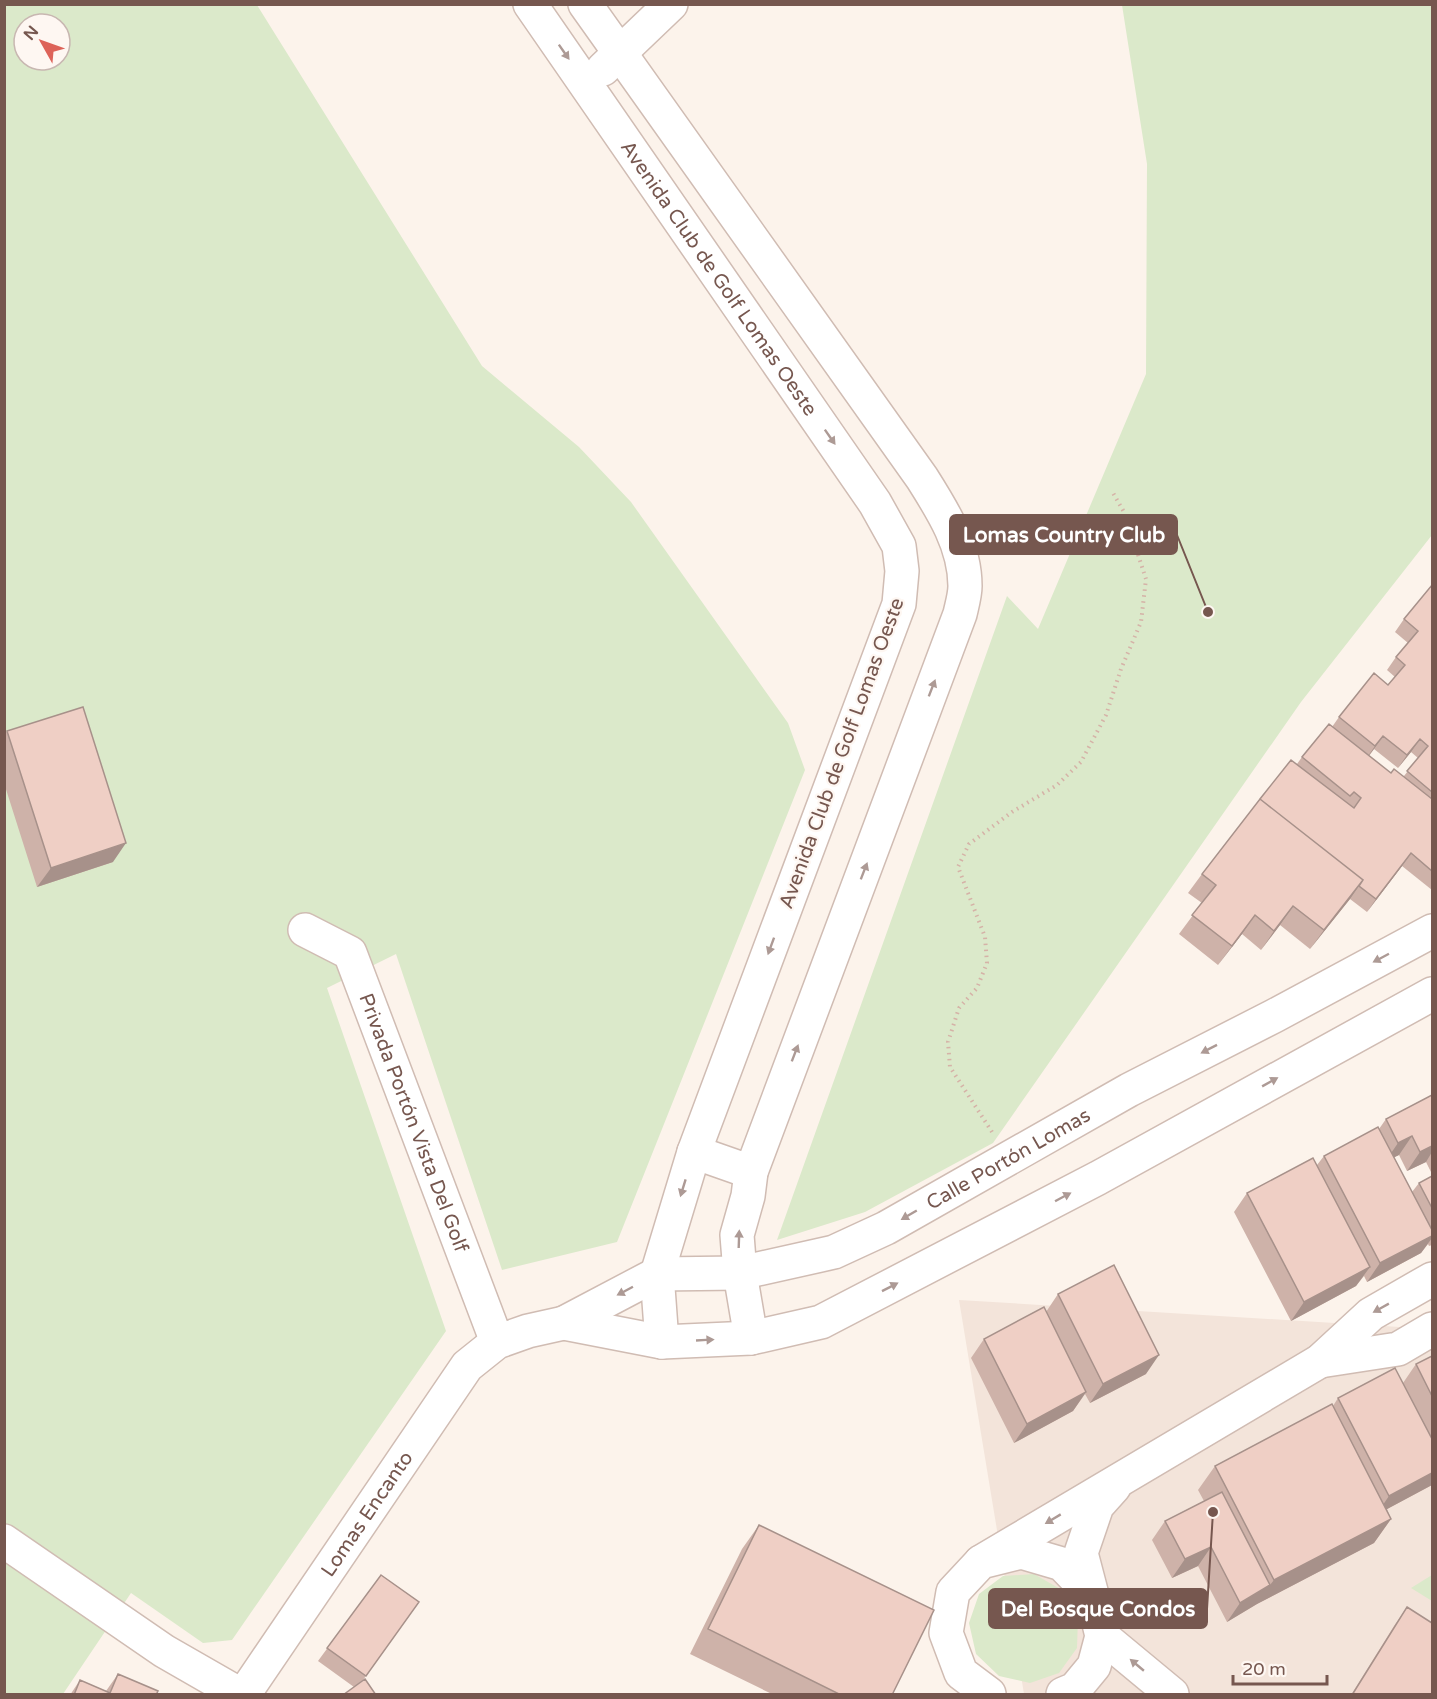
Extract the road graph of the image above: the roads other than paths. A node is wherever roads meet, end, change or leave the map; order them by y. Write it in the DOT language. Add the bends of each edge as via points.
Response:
graph roads {
  1 [pos="530,4"];
  2 [pos="585,4"];
  3 [pos="671,4"];
  4 [pos="619,54"];
  5 [pos="587,84"];
  6 [pos="305,930"];
  7 [pos="1432,931"];
  8 [pos="1432,994"];
  9 [pos="694,1152"];
  10 [pos="751,1172"];
  11 [pos="740,1273"];
  12 [pos="657,1274"];
  13 [pos="1432,1279"];
  14 [pos="564,1323"];
  15 [pos="1432,1329"];
  16 [pos="751,1338"];
  17 [pos="497,1342"];
  18 [pos="662,1342"];
  19 [pos="1320,1361"];
  20 [pos="1122,1479"];
  21 [pos="4,1541"];
  22 [pos="981,1562"];
  23 [pos="1092,1595"];
  24 [pos="1102,1636"];
  25 [pos="1075,1693"];
  26 [pos="239,1695"];
  27 [pos="244,1695"];
  28 [pos="989,1695"];
  29 [pos="1172,1695"];
  1 -- 5 [label="street, Avenida Club de Golf Lomas Oeste, one-way"];
  2 -- 4 [label="street"];
  3 -- 4 [label="street"];
  4 -- 5 [label="street"];
  10 -- 4 [label="street, one-way" via="960,614 964,568 953,533 922,478"];
  5 -- 9 [label="street, Avenida Club de Golf Lomas Oeste, one-way" via="875,503 898,546 902,571 899,604"];
  6 -- 17 [label="street, Privada Portón Vista Del Golf" via="350,953"];
  7 -- 11 [label="street, Calle Portón Lomas, one-way" via="1129,1090 886,1228 834,1252"];
  16 -- 8 [label="street, Calle Portón Lomas, one-way" via="820,1322 1098,1178"];
  9 -- 10 [label="street"];
  9 -- 12 [label="street, Avenida Club de Golf Lomas Oeste, one-way"];
  11 -- 10 [label="street, one-way" via="737,1235"];
  11 -- 12 [label="street, Calle Portón Lomas"];
  11 -- 16 [label="street"];
  12 -- 14 [label="street, Calle Portón Lomas, one-way"];
  12 -- 18 [label="street, Avenida Club de Golf Lomas Oeste"];
  13 -- 19 [label="street, one-way" via="1371,1314"];
  14 -- 17 [label="street, Calle Portón Lomas"];
  14 -- 18 [label="street, Calle Portón Lomas"];
  15 -- 19 [label="street" via="1398,1349"];
  18 -- 16 [label="street, Calle Portón Lomas, one-way"];
  17 -- 27 [label="street, Lomas Encanto" via="467,1366"];
  19 -- 20 [label="street"];
  20 -- 22 [label="street, one-way"];
  20 -- 23 [label="street" via="1097,1506 1081,1553"];
  21 -- 26 [label="street" via="164,1651"];
  22 -- 23 [label="street" via="1021,1552 1062,1564"];
  22 -- 28 [label="street" via="953,1592 946,1633 962,1672"];
  23 -- 24 [label="street"];
  24 -- 25 [label="street" via="1094,1666"];
  29 -- 24 [label="street, one-way"];
}
